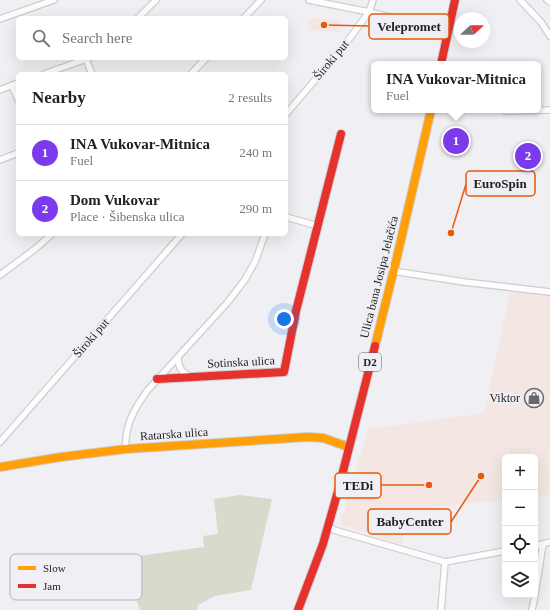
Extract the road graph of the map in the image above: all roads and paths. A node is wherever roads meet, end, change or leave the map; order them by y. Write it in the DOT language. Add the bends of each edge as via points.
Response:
graph roads {
  1 [pos="54,0"];
  2 [pos="156,0"];
  3 [pos="261,0"];
  4 [pos="309,0"];
  5 [pos="373,0"];
  6 [pos="454,0"];
  7 [pos="520,0"];
  8 [pos="547,0"];
  9 [pos="550,2"];
  10 [pos="369,12"];
  11 [pos="140,16"];
  12 [pos="246,16"];
  13 [pos="0,19"];
  14 [pos="448,31"];
  15 [pos="550,36"];
  16 [pos="85,60"];
  17 [pos="88,60"];
  18 [pos="204,60"];
  19 [pos="442,61"];
  20 [pos="50,72"];
  21 [pos="91,72"];
  22 [pos="193,72"];
  23 [pos="16,84"];
  24 [pos="12,85"];
  25 [pos="0,90"];
  26 [pos="16,95"];
  27 [pos="288,112"];
  28 [pos="430,113"];
  29 [pos="341,134"];
  30 [pos="16,155"];
  31 [pos="0,160"];
  32 [pos="288,218"];
  33 [pos="318,226"];
  34 [pos="50,236"];
  35 [pos="180,236"];
  36 [pos="264,236"];
  37 [pos="393,271"];
  38 [pos="0,275"];
  39 [pos="550,292"];
  40 [pos="178,356"];
  41 [pos="193,377"];
  42 [pos="157,380"];
  43 [pos="0,442"];
  44 [pos="349,448"];
  45 [pos="126,449"];
  46 [pos="0,467"];
  47 [pos="328,526"];
  48 [pos="550,542"];
  49 [pos="543,544"];
  50 [pos="538,545"];
  51 [pos="502,552"];
  52 [pos="445,562"];
  53 [pos="538,575"];
  54 [pos="534,598"];
  55 [pos="298,610"];
  56 [pos="441,610"];
  57 [pos="532,610"];
  1 -- 13 [label="street"];
  2 -- 11 [label="street"];
  3 -- 12 [label="street"];
  4 -- 10 [label="street"];
  5 -- 10 [label="street, Široki put"];
  6 -- 14 [label="street"];
  7 -- 15 [label="street" via="541,22"];
  8 -- 9 [label="street"];
  10 -- 14 [label="street"];
  10 -- 27 [label="street, Široki put" via="344,46"];
  14 -- 19 [label="street"];
  16 -- 20 [label="street"];
  17 -- 21 [label="street"];
  18 -- 22 [label="street"];
  23 -- 24 [label="street"];
  24 -- 25 [label="street"];
  24 -- 26 [label="street"];
  28 -- 37 [label="street, Ulica bana Josipa Jelačića / D2"];
  29 -- 33 [label="street, Sotinska ulica"];
  30 -- 31 [label="street"];
  32 -- 33 [label="street"];
  33 -- 41 [label="street, Sotinska ulica" via="296,311 284,372"];
  34 -- 38 [label="street"];
  35 -- 43 [label="street, Široki put"];
  36 -- 40 [label="street" via="255,262 244,281"];
  37 -- 39 [label="street"];
  37 -- 44 [label="street, Ulica bana Josipa Jelačića / D2"];
  40 -- 41 [label="street, Sotinska ulica" via="179,368 183,373"];
  40 -- 42 [label="street"];
  41 -- 42 [label="street, Sotinska ulica"];
  42 -- 45 [label="street" via="138,402 131,416 125,441"];
  44 -- 45 [label="street, Ratarska ulica" via="323,438 308,437"];
  44 -- 47 [label="street, Ulica bana Josipa Jelačića / D2"];
  45 -- 46 [label="street, Ratarska ulica"];
  47 -- 52 [label="street" via="334,530"];
  47 -- 55 [label="street, Ulica bana Josipa Jelačića / D2"];
  48 -- 49 [label="street"];
  49 -- 50 [label="street"];
  49 -- 53 [label="street"];
  51 -- 52 [label="street"];
  52 -- 56 [label="street"];
  54 -- 57 [label="street"];
}
